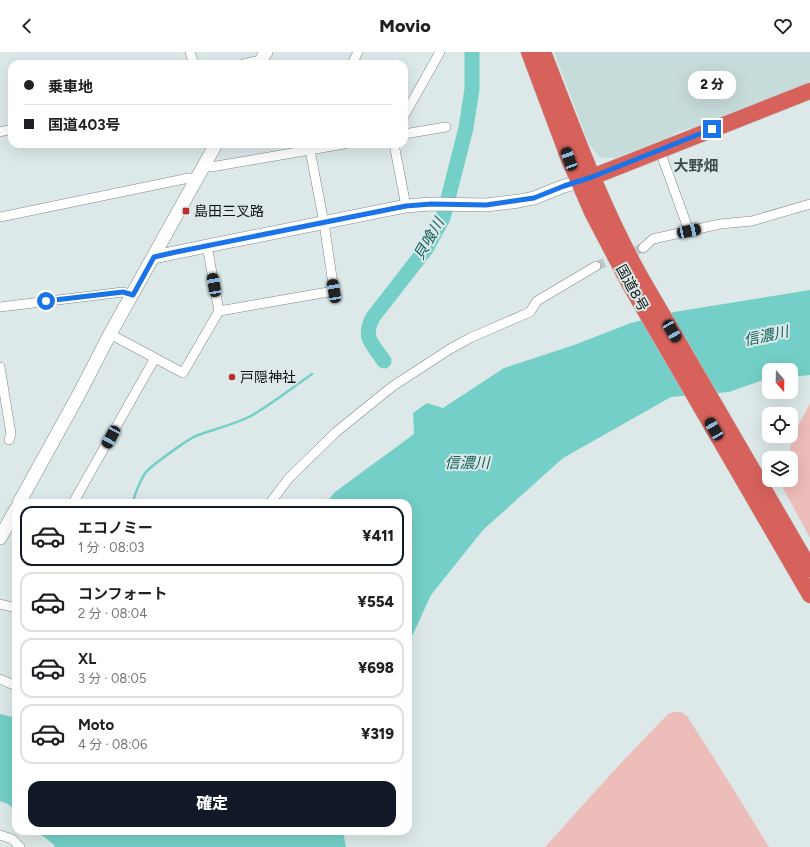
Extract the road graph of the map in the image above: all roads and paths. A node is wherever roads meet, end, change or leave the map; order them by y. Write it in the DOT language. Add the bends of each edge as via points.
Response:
graph roads {
  1 [pos="440,52"];
  2 [pos="529,52"];
  3 [pos="543,52"];
  4 [pos="810,91"];
  5 [pos="408,109"];
  6 [pos="446,127"];
  7 [pos="408,133"];
  8 [pos="214,148"];
  9 [pos="305,148"];
  10 [pos="310,148"];
  11 [pos="395,148"];
  12 [pos="660,151"];
  13 [pos="204,166"];
  14 [pos="197,179"];
  15 [pos="586,180"];
  16 [pos="810,204"];
  17 [pos="406,206"];
  18 [pos="0,217"];
  19 [pos="324,222"];
  20 [pos="689,231"];
  21 [pos="207,246"];
  22 [pos="643,248"];
  23 [pos="154,257"];
  24 [pos="596,266"];
  25 [pos="635,280"];
  26 [pos="133,295"];
  27 [pos="0,307"];
  28 [pos="219,311"];
  29 [pos="110,334"];
  30 [pos="155,358"];
  31 [pos="0,367"];
  32 [pos="9,440"];
  33 [pos="21,499"];
  34 [pos="76,499"];
  35 [pos="273,499"];
  36 [pos="12,516"];
  37 [pos="0,538"];
  38 [pos="810,569"];
  39 [pos="810,595"];
  40 [pos="0,604"];
  41 [pos="12,607"];
  42 [pos="0,679"];
  43 [pos="12,684"];
  44 [pos="0,835"];
  45 [pos="20,847"];
  1 -- 5 [label="street"];
  2 -- 15 [label="highway, 国道8号" via="569,159"];
  3 -- 15 [label="highway, 国道8号"];
  4 -- 12 [label="highway"];
  6 -- 7 [label="street"];
  8 -- 13 [label="street"];
  9 -- 13 [label="street" via="211,167"];
  10 -- 19 [label="street"];
  11 -- 17 [label="street"];
  12 -- 15 [label="highway"];
  12 -- 20 [label="street"];
  13 -- 14 [label="street"];
  14 -- 18 [label="street" via="190,178"];
  14 -- 23 [label="street"];
  15 -- 17 [label="street" via="534,198 486,205"];
  15 -- 25 [label="highway, 国道8号" via="618,233"];
  16 -- 20 [label="street" via="752,221 720,224"];
  17 -- 19 [label="street"];
  19 -- 21 [label="street"];
  19 -- 28 [label="street" via="334,291"];
  20 -- 22 [label="street" via="653,239"];
  21 -- 23 [label="street"];
  21 -- 28 [label="street"];
  23 -- 26 [label="street"];
  24 -- 35 [label="street" via="537,301 530,312 470,338 393,386 336,432 289,478"];
  25 -- 38 [label="highway, 国道8号"];
  25 -- 39 [label="highway, 国道8号"];
  26 -- 27 [label="street" via="123,292"];
  26 -- 29 [label="street"];
  28 -- 30 [label="street" via="183,373"];
  29 -- 30 [label="street"];
  29 -- 33 [label="street"];
  30 -- 34 [label="street"];
  31 -- 32 [label="street" via="11,434"];
  36 -- 37 [label="street"];
  40 -- 41 [label="street"];
  42 -- 43 [label="street"];
  44 -- 45 [label="street"];
}
